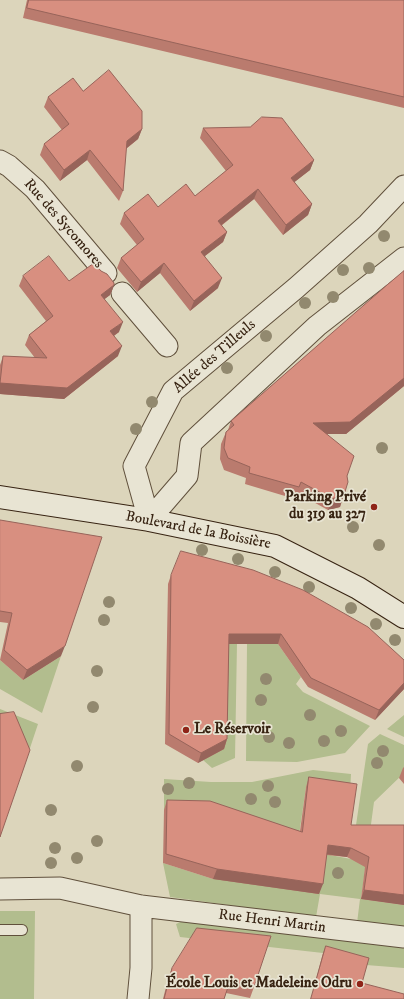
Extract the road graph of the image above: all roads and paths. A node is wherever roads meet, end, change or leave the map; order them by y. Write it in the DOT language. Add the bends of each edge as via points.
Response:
graph roads {
  1 [pos="0,161"];
  2 [pos="404,186"];
  3 [pos="404,258"];
  4 [pos="106,273"];
  5 [pos="122,293"];
  6 [pos="167,346"];
  7 [pos="0,497"];
  8 [pos="149,520"];
  9 [pos="404,617"];
  10 [pos="0,889"];
  11 [pos="141,906"];
  12 [pos="0,930"];
  13 [pos="22,930"];
  14 [pos="404,937"];
  15 [pos="138,999"];
  1 -- 4 [label="street, Rue des Sycomores" via="36,189"];
  2 -- 8 [label="street, Allée des Tilleuls" via="368,224 296,288 173,391 134,466"];
  3 -- 8 [label="street" via="317,326 191,443 187,476"];
  5 -- 6 [label="street"];
  7 -- 8 [label="main road, Boulevard de la Boissière"];
  8 -- 9 [label="main road, Boulevard de la Boissière" via="275,546 358,588"];
  10 -- 11 [label="street, Rue Henri Martin" via="60,888"];
  11 -- 14 [label="street, Rue Henri Martin"];
  11 -- 15 [label="street" via="142,968"];
  12 -- 13 [label="lane"];
}
